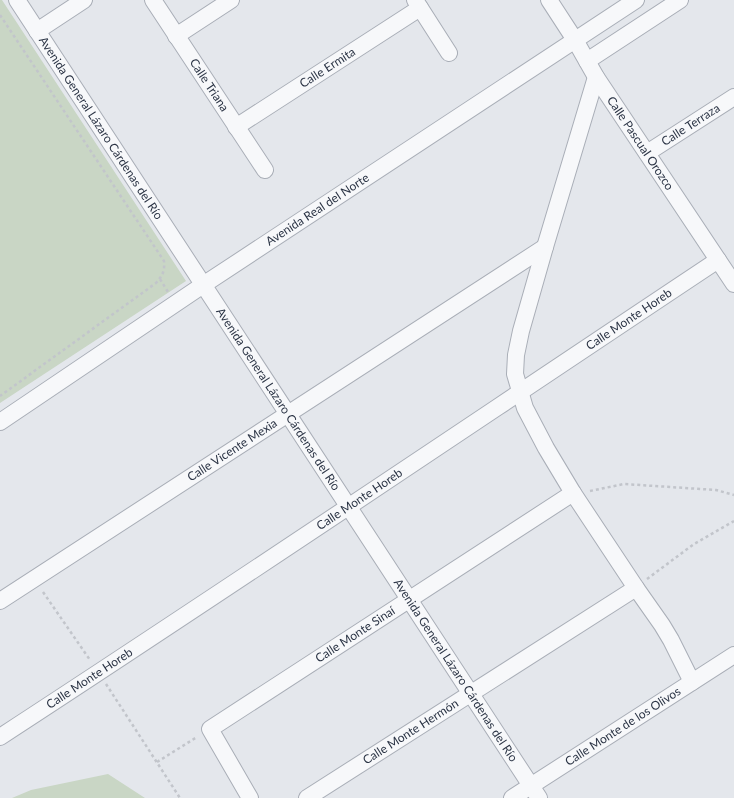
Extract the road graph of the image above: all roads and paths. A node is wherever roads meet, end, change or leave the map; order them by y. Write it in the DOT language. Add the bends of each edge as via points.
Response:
graph roads {
  1 [pos="84,0"];
  2 [pos="153,0"];
  3 [pos="231,0"];
  4 [pos="549,0"];
  5 [pos="636,0"];
  6 [pos="680,0"];
  7 [pos="22,2"];
  8 [pos="417,4"];
  9 [pos="0,15"];
  10 [pos="37,31"];
  11 [pos="176,36"];
  12 [pos="575,40"];
  13 [pos="449,53"];
  14 [pos="588,61"];
  15 [pos="596,77"];
  16 [pos="732,104"];
  17 [pos="236,128"];
  18 [pos="647,153"];
  19 [pos="265,170"];
  20 [pos="544,247"];
  21 [pos="718,260"];
  22 [pos="734,284"];
  23 [pos="203,285"];
  24 [pos="520,392"];
  25 [pos="0,396"];
  26 [pos="288,414"];
  27 [pos="0,422"];
  28 [pos="574,493"];
  29 [pos="734,495"];
  30 [pos="349,508"];
  31 [pos="734,521"];
  32 [pos="35,579"];
  33 [pos="636,588"];
  34 [pos="409,600"];
  35 [pos="0,602"];
  36 [pos="734,655"];
  37 [pos="99,673"];
  38 [pos="692,682"];
  39 [pos="471,693"];
  40 [pos="210,729"];
  41 [pos="0,737"];
  42 [pos="157,762"];
  43 [pos="535,792"];
  44 [pos="180,798"];
  45 [pos="250,798"];
  46 [pos="307,798"];
  47 [pos="512,798"];
  1 -- 10 [label="street"];
  2 -- 11 [label="street, Calle Triana"];
  3 -- 11 [label="street"];
  4 -- 12 [label="street, Calle Pascual Orozco"];
  5 -- 12 [label="street, Avenida Real del Norte"];
  6 -- 14 [label="street"];
  7 -- 10 [label="street, Avenida General Lázaro Cárdenas del Río"];
  8 -- 13 [label="street"];
  8 -- 17 [label="street, Calle Ermita"];
  9 -- 25 [label="path" via="165,267 163,275 156,283"];
  10 -- 23 [label="street, Avenida General Lázaro Cárdenas del Río"];
  11 -- 17 [label="street, Calle Triana"];
  12 -- 14 [label="street, Calle Pascual Orozco"];
  12 -- 23 [label="street, Avenida Real del Norte"];
  14 -- 15 [label="street, Calle Pascual Orozco"];
  15 -- 18 [label="street, Calle Pascual Orozco"];
  15 -- 20 [label="street"];
  16 -- 18 [label="street, Calle Terraza"];
  17 -- 19 [label="street, Calle Triana"];
  18 -- 21 [label="street, Calle Pascual Orozco"];
  20 -- 24 [label="street" via="516,356 515,374"];
  20 -- 26 [label="street, Calle Vicente Mexia"];
  21 -- 22 [label="street, Calle Pascual Orozco"];
  21 -- 24 [label="street, Calle Monte Horeb"];
  23 -- 26 [label="street, Avenida General Lázaro Cárdenas del Río"];
  23 -- 27 [label="street, Avenida Real del Norte"];
  24 -- 28 [label="street" via="534,427"];
  24 -- 30 [label="street, Calle Monte Horeb"];
  26 -- 30 [label="street, Avenida General Lázaro Cárdenas del Río"];
  26 -- 32 [label="street, Calle Vicente Mexia"];
  28 -- 29 [label="path" via="624,484 716,490"];
  28 -- 33 [label="street"];
  28 -- 34 [label="street, Calle Monte Sinaí"];
  30 -- 34 [label="street, Avenida General Lázaro Cárdenas del Río"];
  30 -- 37 [label="street, Calle Monte Horeb"];
  31 -- 33 [label="path" via="694,544"];
  32 -- 35 [label="street, Calle Vicente Mexia"];
  32 -- 37 [label="path"];
  33 -- 38 [label="street" via="671,640"];
  33 -- 39 [label="street, Calle Monte Hermón"];
  34 -- 39 [label="street, Avenida General Lázaro Cárdenas del Río"];
  34 -- 40 [label="street, Calle Monte Sinaí"];
  36 -- 38 [label="street, Calle Monte de los Olivos"];
  37 -- 41 [label="street, Calle Monte Horeb"];
  37 -- 42 [label="path"];
  38 -- 43 [label="street, Calle Monte de los Olivos"];
  39 -- 43 [label="street, Avenida General Lázaro Cárdenas del Río"];
  39 -- 46 [label="street, Calle Monte Hermón"];
  40 -- 42 [label="path"];
  40 -- 45 [label="street"];
  42 -- 44 [label="path"];
  43 -- 47 [label="street, Calle Monte de los Olivos"];
}
